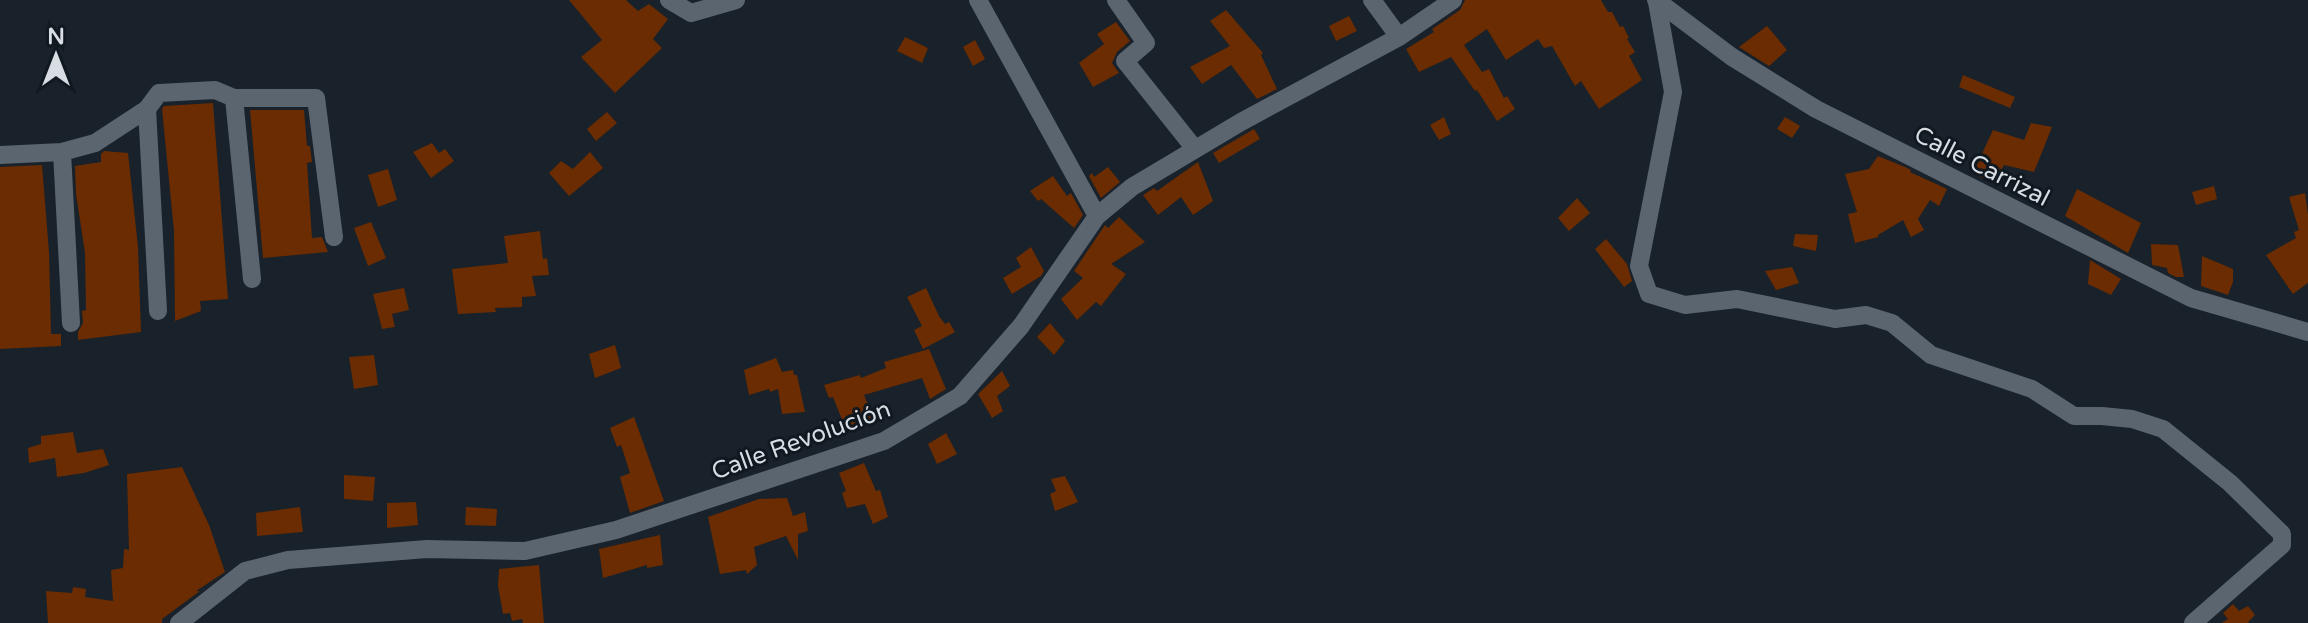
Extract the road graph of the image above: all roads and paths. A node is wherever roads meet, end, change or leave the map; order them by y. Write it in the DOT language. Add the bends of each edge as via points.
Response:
graph roads {
  1 [pos="669,0"];
  2 [pos="736,0"];
  3 [pos="978,0"];
  4 [pos="1116,0"];
  5 [pos="1372,0"];
  6 [pos="1453,0"];
  7 [pos="1656,1"];
  8 [pos="1399,37"];
  9 [pos="234,98"];
  10 [pos="147,109"];
  11 [pos="1195,149"];
  12 [pos="62,152"];
  13 [pos="0,155"];
  14 [pos="1097,216"];
  15 [pos="334,237"];
  16 [pos="252,279"];
  17 [pos="158,311"];
  18 [pos="71,323"];
  19 [pos="2308,332"];
  20 [pos="2202,621"];
  21 [pos="179,623"];
  1 -- 2 [label="street" via="691,13"];
  3 -- 14 [label="street"];
  4 -- 11 [label="street" via="1146,43 1125,61"];
  5 -- 8 [label="street"];
  6 -- 8 [label="street, Calle Revolución"];
  7 -- 19 [label="street, Calle Carrizal" via="1732,57 1843,123 2191,298"];
  7 -- 20 [label="street" via="1673,92 1639,266 1649,294 1685,305 1737,299 1835,319 1866,315 1892,323 1931,355 2032,389 2074,416 2132,419 2163,429 2282,534 2282,545"];
  8 -- 11 [label="street, Calle Revolución"];
  9 -- 10 [label="street" via="215,90 159,93"];
  9 -- 15 [label="street" via="316,98"];
  9 -- 16 [label="street"];
  10 -- 12 [label="street" via="95,143"];
  10 -- 17 [label="street"];
  11 -- 14 [label="street, Calle Revolución" via="1132,187"];
  12 -- 13 [label="street"];
  12 -- 18 [label="street"];
  14 -- 21 [label="street, Calle Revolución" via="1021,326 960,396 884,441 616,530 525,551 427,549 288,560 245,571"];
}
